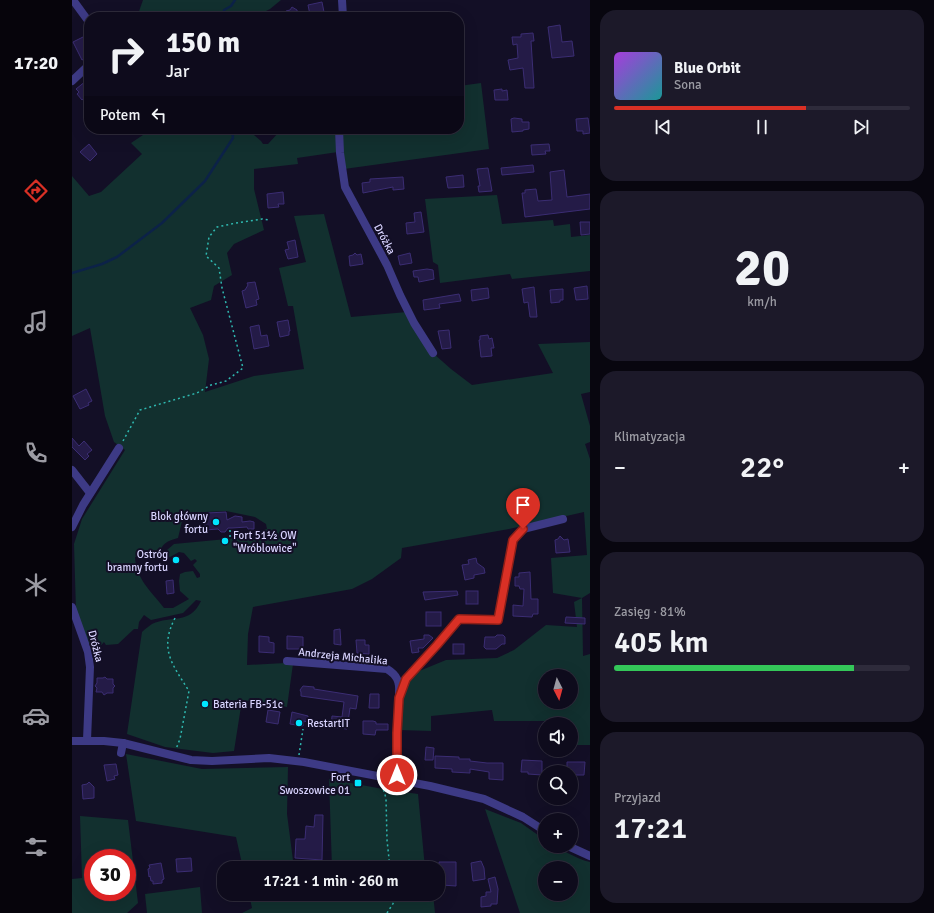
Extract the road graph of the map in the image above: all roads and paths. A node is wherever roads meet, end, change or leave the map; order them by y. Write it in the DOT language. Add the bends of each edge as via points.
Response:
graph roads {
  1 [pos="73,0"];
  2 [pos="342,0"];
  3 [pos="343,12"];
  4 [pos="84,15"];
  5 [pos="84,70"];
  6 [pos="72,81"];
  7 [pos="338,134"];
  8 [pos="269,220"];
  9 [pos="433,353"];
  10 [pos="119,448"];
  11 [pos="72,470"];
  12 [pos="90,493"];
  13 [pos="563,519"];
  14 [pos="72,527"];
  15 [pos="230,530"];
  16 [pos="230,537"];
  17 [pos="72,607"];
  18 [pos="175,618"];
  19 [pos="287,661"];
  20 [pos="399,698"];
  21 [pos="303,729"];
  22 [pos="87,740"];
  23 [pos="72,741"];
  24 [pos="123,743"];
  25 [pos="121,753"];
  26 [pos="299,755"];
  27 [pos="174,757"];
  28 [pos="397,780"];
  29 [pos="382,784"];
  30 [pos="538,827"];
  31 [pos="578,851"];
  32 [pos="590,856"];
  33 [pos="389,861"];
  34 [pos="394,901"];
  35 [pos="387,913"];
  1 -- 4 [label="street"];
  2 -- 3 [label="street"];
  5 -- 6 [label="street"];
  7 -- 9 [label="street, Dróżka" via="345,187 411,316"];
  8 -- 10 [label="path" via="217,227 209,237 206,256 219,268 243,368 226,381 140,410"];
  10 -- 12 [label="street"];
  11 -- 12 [label="street"];
  12 -- 14 [label="street"];
  13 -- 20 [label="street" via="523,529 518,534 513,540 498,620 459,619 406,679"];
  15 -- 16 [label="path"];
  17 -- 22 [label="street, Dróżka" via="88,652 90,666"];
  18 -- 27 [label="path" via="169,630 168,648 172,663 188,691 180,739"];
  19 -- 20 [label="street, Andrzeja Michalika" via="387,670 394,673 400,684"];
  20 -- 28 [label="street"];
  21 -- 26 [label="path"];
  22 -- 23 [label="street"];
  22 -- 24 [label="street"];
  24 -- 25 [label="street"];
  24 -- 27 [label="street"];
  27 -- 28 [label="street" via="212,761 288,759"];
  28 -- 30 [label="street" via="484,799"];
  29 -- 33 [label="path" via="386,798"];
  31 -- 32 [label="street"];
  34 -- 35 [label="path"];
}
